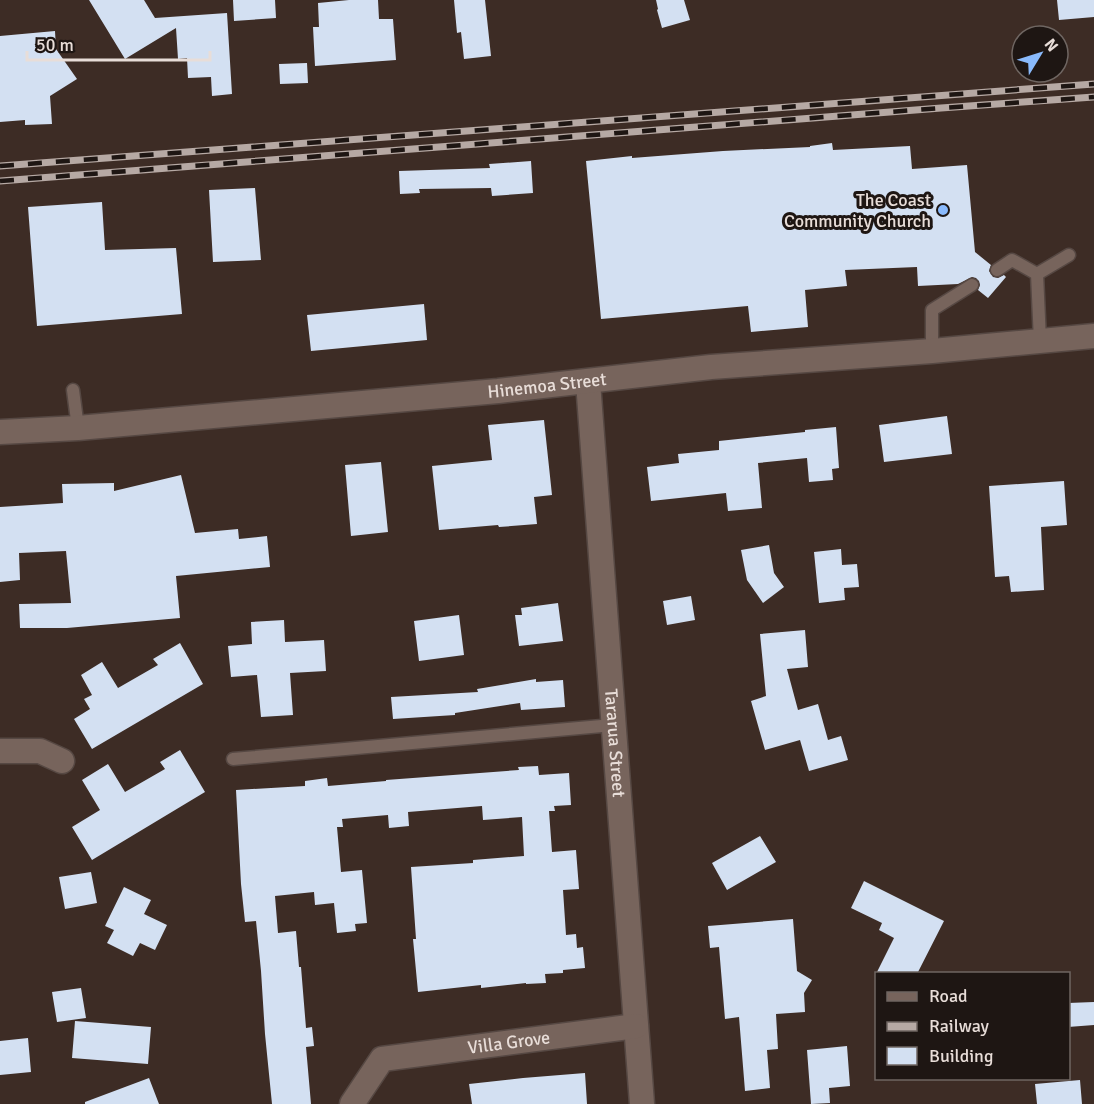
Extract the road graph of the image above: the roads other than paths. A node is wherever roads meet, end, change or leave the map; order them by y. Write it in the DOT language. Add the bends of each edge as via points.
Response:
graph roads {
  1 [pos="1069,255"];
  2 [pos="997,270"];
  3 [pos="1037,274"];
  4 [pos="972,285"];
  5 [pos="1094,336"];
  6 [pos="1041,341"];
  7 [pos="932,351"];
  8 [pos="588,382"];
  9 [pos="73,390"];
  10 [pos="78,428"];
  11 [pos="0,432"];
  12 [pos="613,726"];
  13 [pos="0,751"];
  14 [pos="233,759"];
  15 [pos="62,761"];
  16 [pos="636,1026"];
  17 [pos="352,1104"];
  18 [pos="642,1104"];
  1 -- 3 [label="lane"];
  2 -- 3 [label="lane" via="1012,260"];
  3 -- 6 [label="lane"];
  4 -- 7 [label="lane" via="932,310"];
  5 -- 6 [label="street, Hinemoa Street"];
  6 -- 7 [label="street, Hinemoa Street"];
  7 -- 8 [label="street, Hinemoa Street" via="711,367"];
  8 -- 10 [label="street, Hinemoa Street"];
  8 -- 12 [label="street, Tararua Street"];
  9 -- 10 [label="lane"];
  10 -- 11 [label="street, Hinemoa Street"];
  12 -- 14 [label="lane"];
  12 -- 16 [label="street, Tararua Street"];
  13 -- 15 [label="street" via="40,751"];
  16 -- 17 [label="street, Villa Grove" via="382,1059"];
  16 -- 18 [label="street, Tararua Street"];
}
